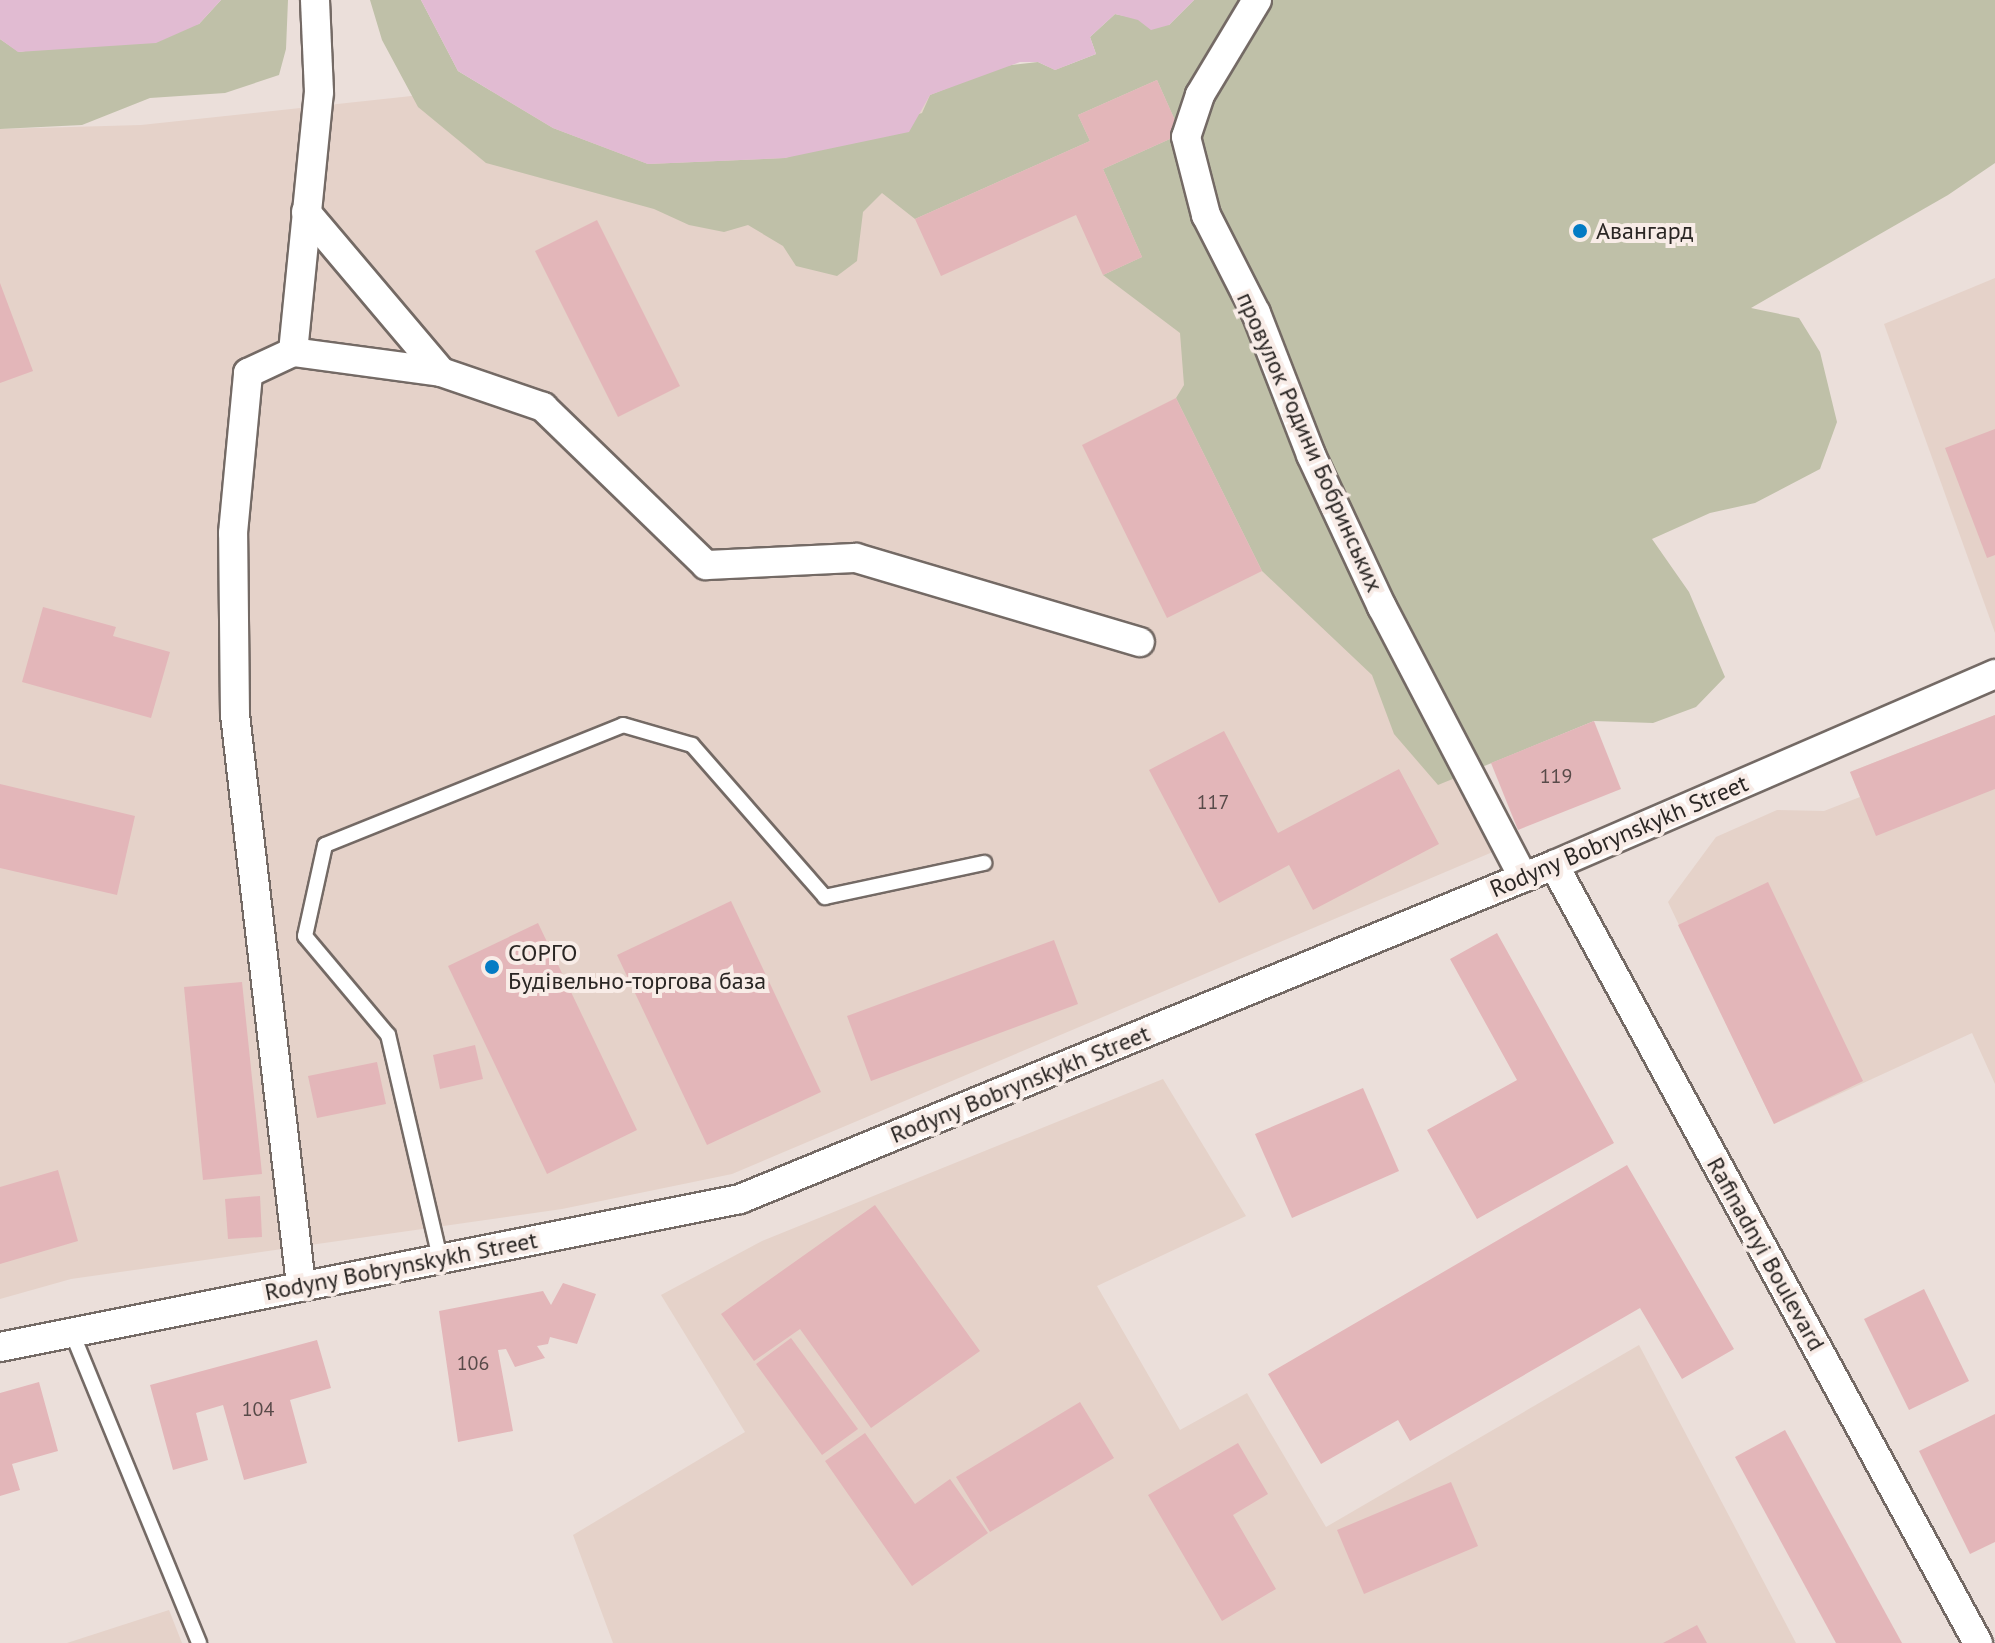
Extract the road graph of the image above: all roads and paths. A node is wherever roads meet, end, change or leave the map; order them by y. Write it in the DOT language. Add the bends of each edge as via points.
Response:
graph roads {
  1 [pos="315,0"];
  2 [pos="1257,0"];
  3 [pos="306,212"];
  4 [pos="293,352"];
  5 [pos="441,372"];
  6 [pos="1140,642"];
  7 [pos="1995,674"];
  8 [pos="984,863"];
  9 [pos="1554,865"];
  10 [pos="1523,877"];
  11 [pos="440,1258"];
  12 [pos="301,1285"];
  13 [pos="72,1333"];
  14 [pos="0,1347"];
  15 [pos="199,1643"];
  16 [pos="1978,1643"];
  1 -- 3 [label="street" via="319,92"];
  2 -- 10 [label="street, провулок Родини Бобринських" via="1200,95 1186,137 1206,215 1256,313 1311,455 1382,607"];
  3 -- 4 [label="street"];
  3 -- 5 [label="street"];
  4 -- 5 [label="street"];
  4 -- 12 [label="street" via="248,373 233,564 235,715"];
  5 -- 6 [label="street" via="543,407 706,565 856,558"];
  7 -- 9 [label="street, Rodyny Bobrynskykh Street"];
  8 -- 11 [label="lane" via="825,897 692,745 623,725 325,845 305,936 388,1035"];
  9 -- 10 [label="street, Rodyny Bobrynskykh Street"];
  9 -- 16 [label="street, Rafinadnyi Boulevard"];
  10 -- 11 [label="street, Rodyny Bobrynskykh Street" via="740,1199"];
  11 -- 12 [label="street, Rodyny Bobrynskykh Street"];
  12 -- 13 [label="street, Rodyny Bobrynskykh Street"];
  13 -- 14 [label="street, Rodyny Bobrynskykh Street"];
  13 -- 15 [label="lane"];
}
